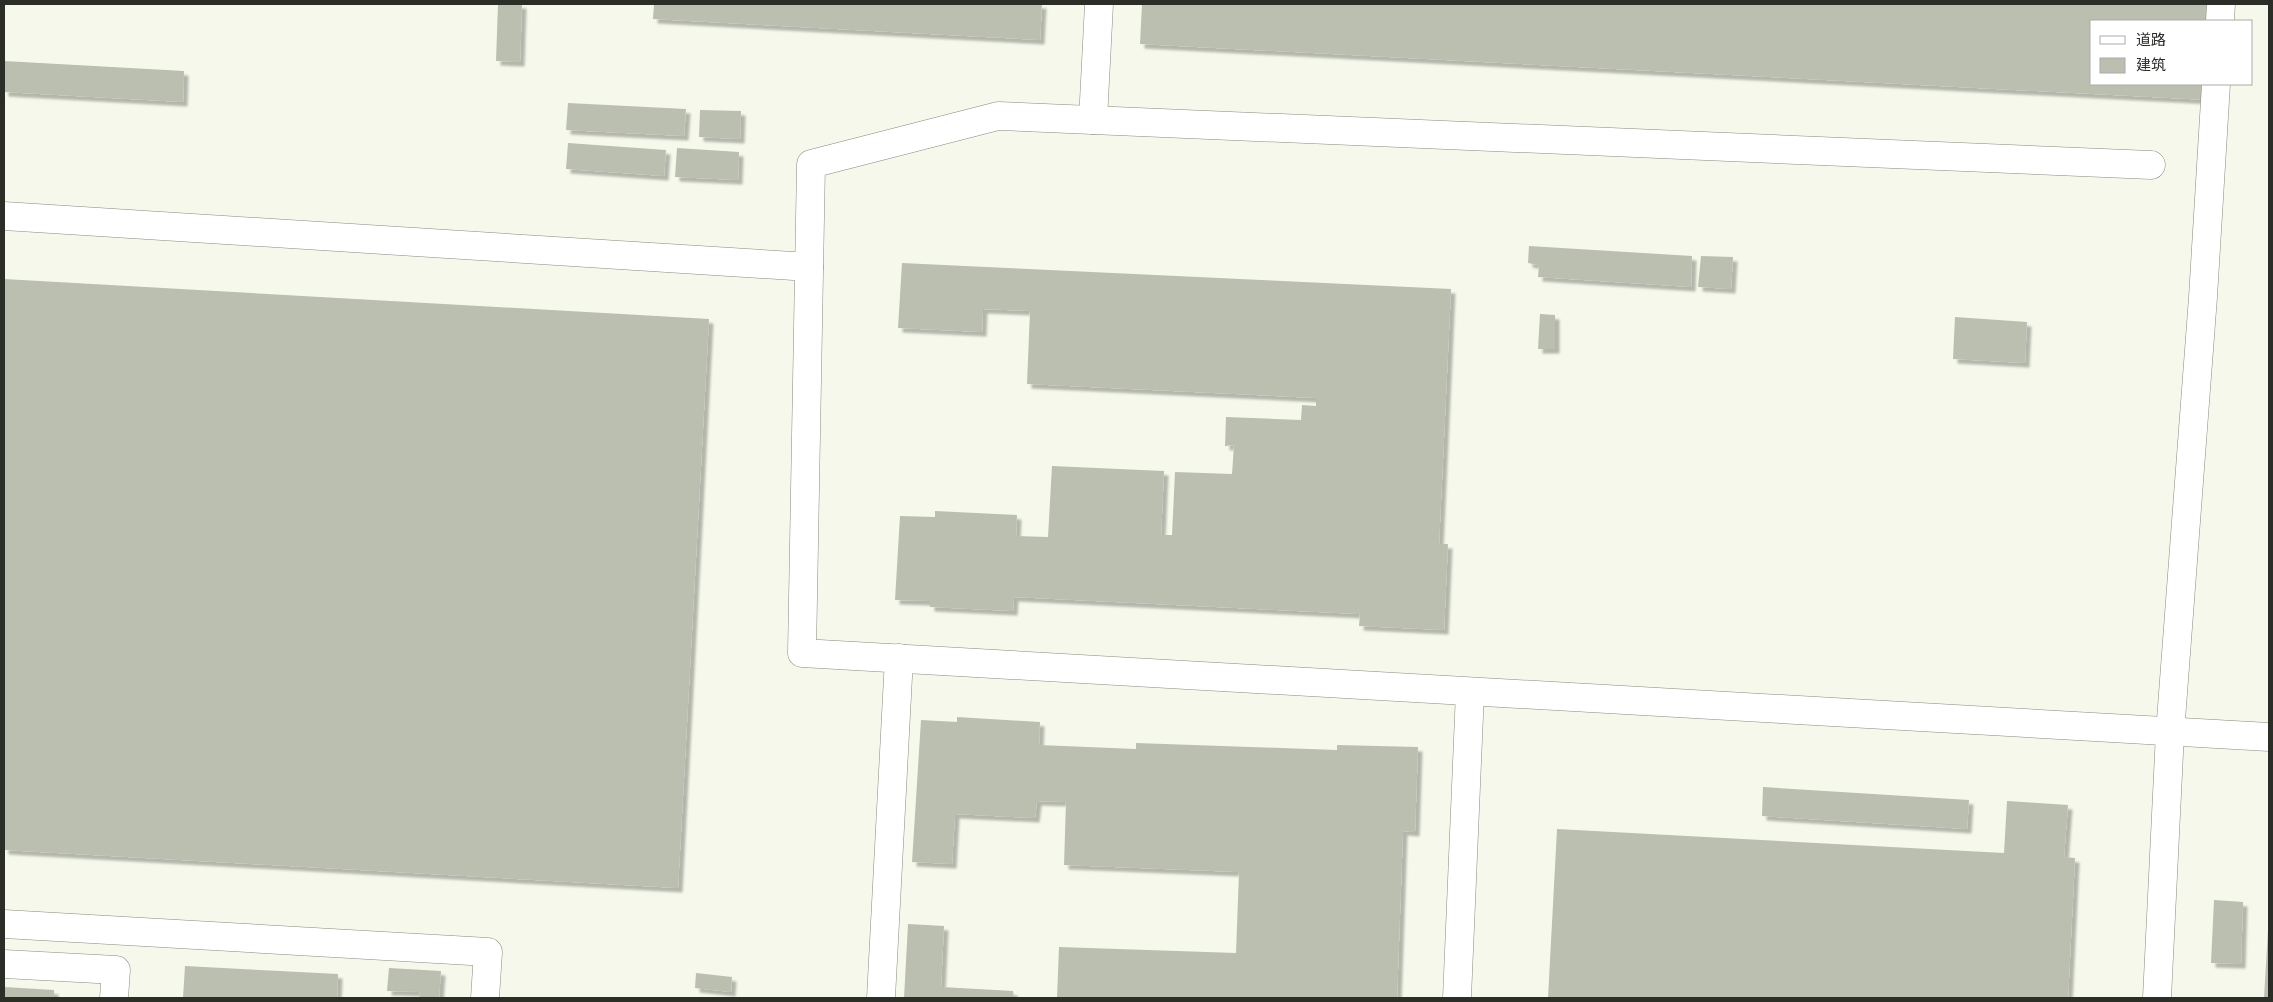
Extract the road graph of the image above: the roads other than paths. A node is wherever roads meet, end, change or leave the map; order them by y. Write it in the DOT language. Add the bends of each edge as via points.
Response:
graph roads {
  1 [pos="1099,4"];
  2 [pos="2221,4"];
  3 [pos="2220,20"];
  4 [pos="2216,85"];
  5 [pos="1092,120"];
  6 [pos="2151,165"];
  7 [pos="4,216"];
  8 [pos="809,267"];
  9 [pos="898,658"];
  10 [pos="1470,692"];
  11 [pos="2170,733"];
  12 [pos="2269,737"];
  13 [pos="4,924"];
  14 [pos="4,964"];
  15 [pos="114,998"];
  16 [pos="485,998"];
  17 [pos="881,998"];
  18 [pos="1457,998"];
  19 [pos="2157,998"];
  1 -- 5 [label="street"];
  2 -- 3 [label="street"];
  4 -- 11 [label="street"];
  5 -- 6 [label="street"];
  5 -- 8 [label="street" via="998,116 811,164"];
  7 -- 8 [label="street"];
  8 -- 9 [label="street" via="802,653"];
  9 -- 10 [label="street"];
  9 -- 17 [label="street"];
  10 -- 11 [label="street"];
  10 -- 18 [label="street"];
  11 -- 12 [label="street"];
  11 -- 19 [label="street"];
  13 -- 16 [label="street" via="488,952"];
  14 -- 15 [label="street" via="116,970"];
}
